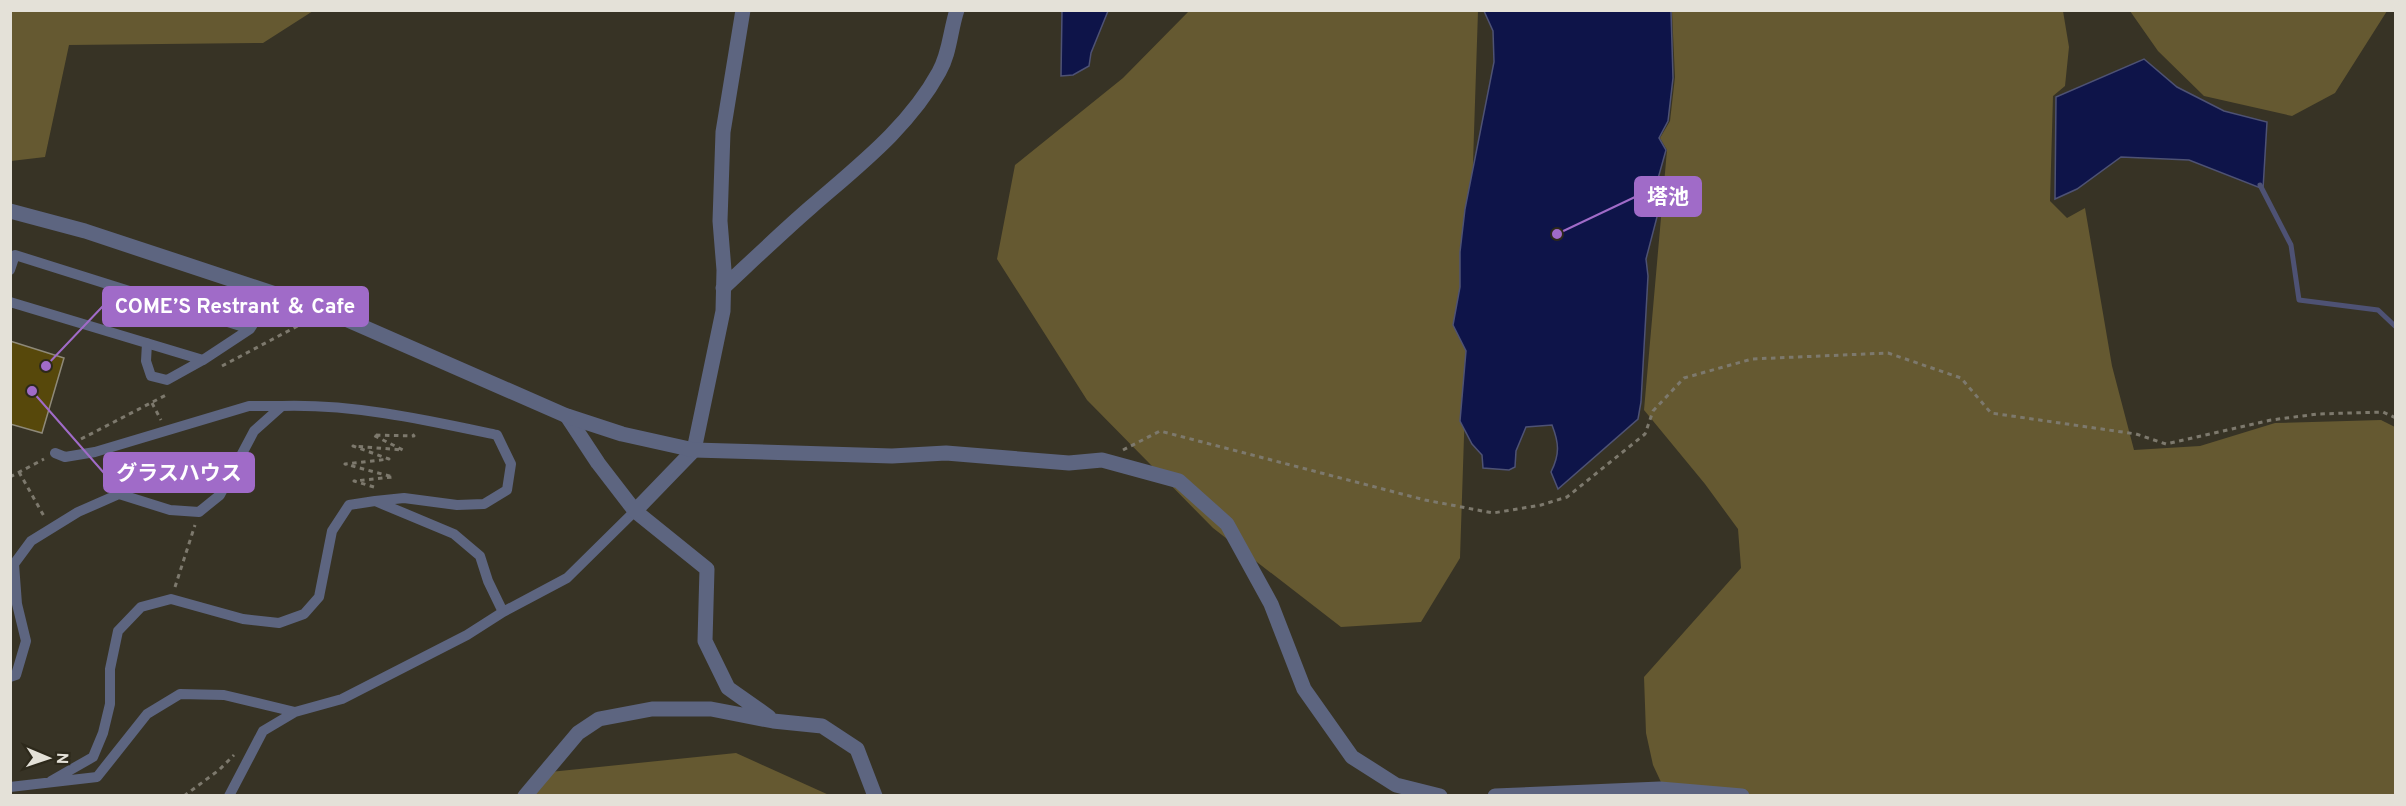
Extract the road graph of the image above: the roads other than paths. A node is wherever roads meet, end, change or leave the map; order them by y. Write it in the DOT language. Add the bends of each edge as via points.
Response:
graph roads {
  1 [pos="743,10"];
  2 [pos="957,10"];
  3 [pos="10,211"];
  4 [pos="10,270"];
  5 [pos="723,288"];
  6 [pos="262,291"];
  7 [pos="10,303"];
  8 [pos="250,329"];
  9 [pos="147,343"];
  10 [pos="203,360"];
  11 [pos="282,406"];
  12 [pos="567,416"];
  13 [pos="694,450"];
  14 [pos="55,453"];
  15 [pos="375,501"];
  16 [pos="635,511"];
  17 [pos="503,612"];
  18 [pos="10,677"];
  19 [pos="295,712"];
  20 [pos="773,721"];
  21 [pos="51,781"];
  22 [pos="10,787"];
  23 [pos="229,795"];
  24 [pos="525,795"];
  25 [pos="874,795"];
  26 [pos="1440,795"];
  27 [pos="1496,795"];
  28 [pos="1742,795"];
  1 -- 5 [label="street" via="723,132"];
  2 -- 5 [label="street" via="947,56 938,74 891,137"];
  3 -- 6 [label="street" via="85,231"];
  4 -- 8 [label="lane" via="15,255"];
  5 -- 13 [label="street" via="719,331"];
  6 -- 8 [label="lane" via="262,310"];
  6 -- 12 [label="street" via="327,311"];
  7 -- 9 [label="lane"];
  8 -- 10 [label="lane"];
  9 -- 10 [label="lane"];
  9 -- 10 [label="lane" via="146,361 151,375 167,380"];
  11 -- 14 [label="lane" via="249,406 95,452 65,457"];
  11 -- 15 [label="lane" via="318,405 399,414 497,435 511,464 507,490 484,504 457,505 404,498"];
  11 -- 18 [label="lane" via="254,431 220,495 199,512 170,510 119,494 78,512 31,541 14,564 17,604 26,641 16,675"];
  12 -- 13 [label="street" via="622,434"];
  12 -- 16 [label="street"];
  13 -- 16 [label="street"];
  13 -- 26 [label="street" via="892,456 946,453 1069,463 1102,460 1179,481 1227,524 1270,603 1304,689 1352,757 1396,785"];
  15 -- 17 [label="lane" via="454,534 480,556"];
  15 -- 21 [label="lane" via="348,506 332,531 319,597 304,614 279,623 243,619 171,599 141,607 118,631 110,669 110,704 93,756"];
  16 -- 17 [label="lane" via="567,578"];
  16 -- 20 [label="street" via="707,569 705,641 728,688"];
  17 -- 19 [label="lane" via="467,635 342,699"];
  19 -- 21 [label="lane" via="224,694 180,694 147,714 97,777"];
  19 -- 23 [label="lane" via="263,731"];
  20 -- 24 [label="street" via="711,709 652,708 599,719 578,733"];
  20 -- 25 [label="street" via="822,726 857,749"];
  21 -- 22 [label="lane"];
  27 -- 28 [label="street" via="1660,789"];
}
